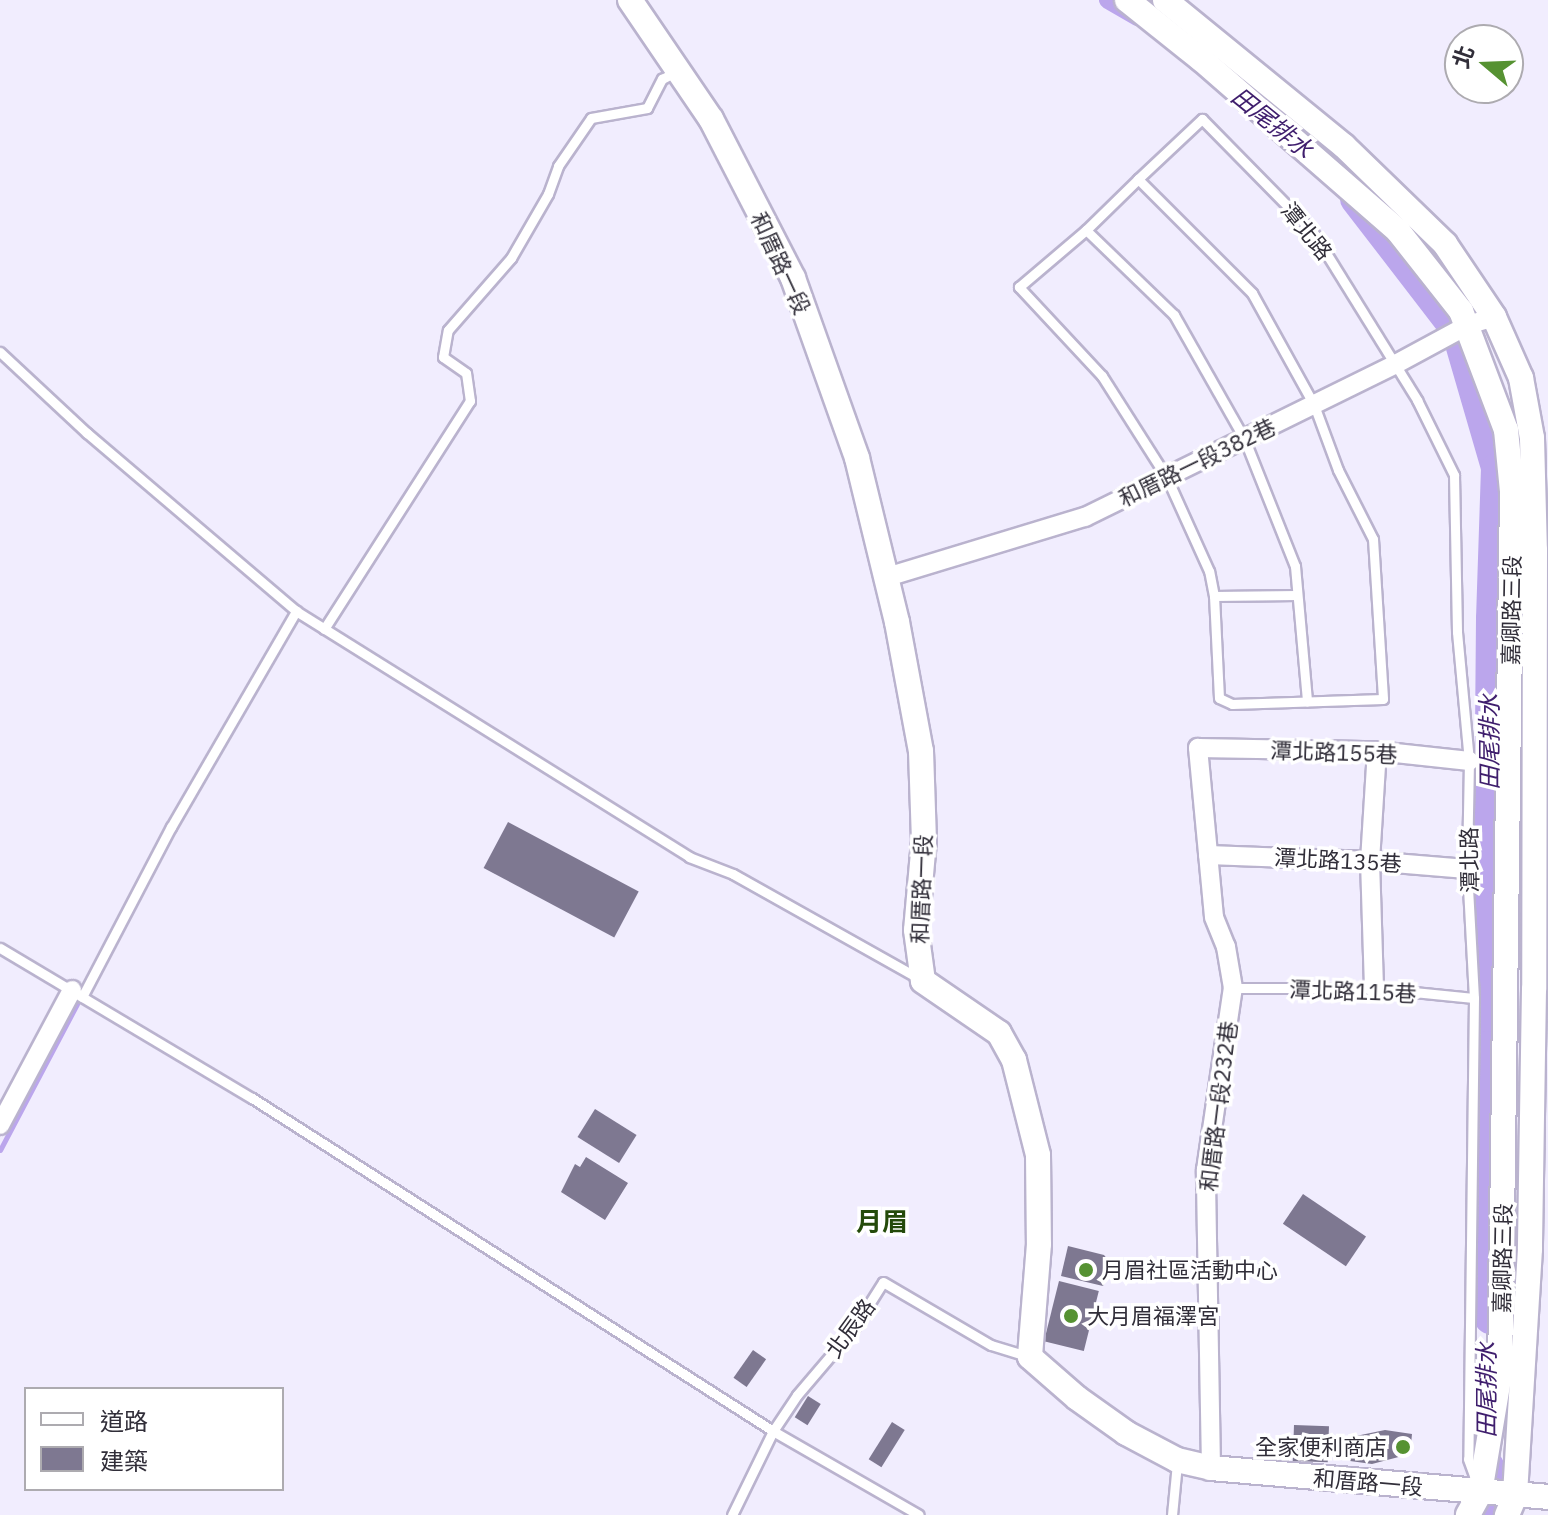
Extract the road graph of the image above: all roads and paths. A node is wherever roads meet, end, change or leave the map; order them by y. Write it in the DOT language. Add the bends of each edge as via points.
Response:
graph roads {
  1 [pos="630,0"];
  2 [pos="1127,0"];
  3 [pos="1165,0"];
  4 [pos="679,69"];
  5 [pos="1138,179"];
  6 [pos="1086,230"];
  7 [pos="1494,317"];
  8 [pos="1468,325"];
  9 [pos="0,352"];
  10 [pos="1396,364"];
  11 [pos="1314,405"];
  12 [pos="1506,430"];
  13 [pos="1244,438"];
  14 [pos="1540,441"];
  15 [pos="1167,478"];
  16 [pos="887,577"];
  17 [pos="1297,595"];
  18 [pos="1214,596"];
  19 [pos="296,611"];
  20 [pos="324,629"];
  21 [pos="1307,701"];
  22 [pos="1198,748"];
  23 [pos="1377,751"];
  24 [pos="1469,761"];
  25 [pos="1208,855"];
  26 [pos="1370,861"];
  27 [pos="1467,869"];
  28 [pos="0,948"];
  29 [pos="923,981"];
  30 [pos="1233,988"];
  31 [pos="1374,988"];
  32 [pos="77,993"];
  33 [pos="1474,998"];
  34 [pos="0,1125"];
  35 [pos="1030,1357"];
  36 [pos="773,1431"];
  37 [pos="1177,1460"];
  38 [pos="1211,1468"];
  39 [pos="1548,1497"];
  40 [pos="1501,1500"];
  41 [pos="732,1515"];
  42 [pos="919,1515"];
  43 [pos="1172,1515"];
  44 [pos="1468,1515"];
  1 -- 4 [label="street, 和厝路一段"];
  2 -- 8 [label="street, 嘉卿路三段" via="1398,231"];
  3 -- 7 [label="street, 嘉卿路三段" via="1344,146 1445,244"];
  4 -- 16 [label="street, 和厝路一段" via="711,119 793,278 857,458"];
  4 -- 20 [label="lane" via="662,79 647,108 591,118 558,166 511,258 448,330 443,357 466,373 470,401"];
  5 -- 6 [label="lane"];
  5 -- 10 [label="lane, 潭北路" via="1202,119 1313,232"];
  5 -- 11 [label="lane" via="1252,293"];
  6 -- 13 [label="lane" via="1174,315"];
  6 -- 15 [label="lane" via="1019,287 1102,376"];
  7 -- 8 [label="street, 和厝路一段382巷"];
  7 -- 14 [label="street, 嘉卿路三段" via="1521,378"];
  8 -- 10 [label="street, 和厝路一段382巷"];
  8 -- 12 [label="street, 嘉卿路三段"];
  9 -- 19 [label="lane"];
  10 -- 11 [label="street, 和厝路一段382巷"];
  10 -- 24 [label="lane, 潭北路" via="1454,475 1457,632"];
  11 -- 13 [label="street, 和厝路一段382巷"];
  11 -- 21 [label="lane" via="1338,470 1373,539 1383,699"];
  12 -- 14 [label="street"];
  12 -- 40 [label="street, 嘉卿路三段" via="1512,507"];
  13 -- 15 [label="street, 和厝路一段382巷"];
  13 -- 17 [label="lane" via="1295,566"];
  14 -- 40 [label="street, 嘉卿路三段" via="1530,1249"];
  15 -- 16 [label="street, 和厝路一段382巷" via="1085,517"];
  15 -- 18 [label="lane" via="1209,571"];
  16 -- 29 [label="street, 和厝路一段" via="921,751 924,841 916,930"];
  17 -- 18 [label="lane"];
  17 -- 21 [label="lane"];
  18 -- 21 [label="lane" via="1219,698 1232,704"];
  19 -- 20 [label="lane"];
  19 -- 32 [label="lane"];
  20 -- 29 [label="lane" via="689,857 733,874"];
  22 -- 23 [label="street, 潭北路155巷"];
  22 -- 25 [label="street, 和厝路一段232巷"];
  23 -- 24 [label="street, 潭北路155巷"];
  23 -- 26 [label="street"];
  24 -- 27 [label="lane, 潭北路"];
  25 -- 26 [label="street, 潭北路135巷"];
  25 -- 30 [label="street, 和厝路一段232巷" via="1214,917"];
  26 -- 27 [label="street, 潭北路135巷"];
  26 -- 31 [label="street"];
  27 -- 33 [label="lane, 潭北路"];
  28 -- 32 [label="lane"];
  29 -- 35 [label="street" via="999,1033 1014,1060 1038,1155 1039,1244"];
  30 -- 31 [label="lane, 潭北路115巷"];
  30 -- 38 [label="street, 和厝路一段232巷" via="1206,1170"];
  31 -- 33 [label="lane, 潭北路115巷"];
  32 -- 34 [label="street"];
  32 -- 36 [label="lane" via="252,1098"];
  33 -- 40 [label="lane, 潭北路" via="1468,1459"];
  35 -- 36 [label="lane, 北辰路" via="991,1345 883,1282"];
  35 -- 37 [label="street, 和厝路一段" via="1126,1433"];
  36 -- 41 [label="lane, 北辰路"];
  36 -- 42 [label="lane"];
  37 -- 38 [label="street, 和厝路一段"];
  37 -- 43 [label="lane"];
  38 -- 40 [label="street, 和厝路一段"];
  39 -- 40 [label="street, 和厝路一段"];
  40 -- 44 [label="street, 嘉卿路三段"];
}
